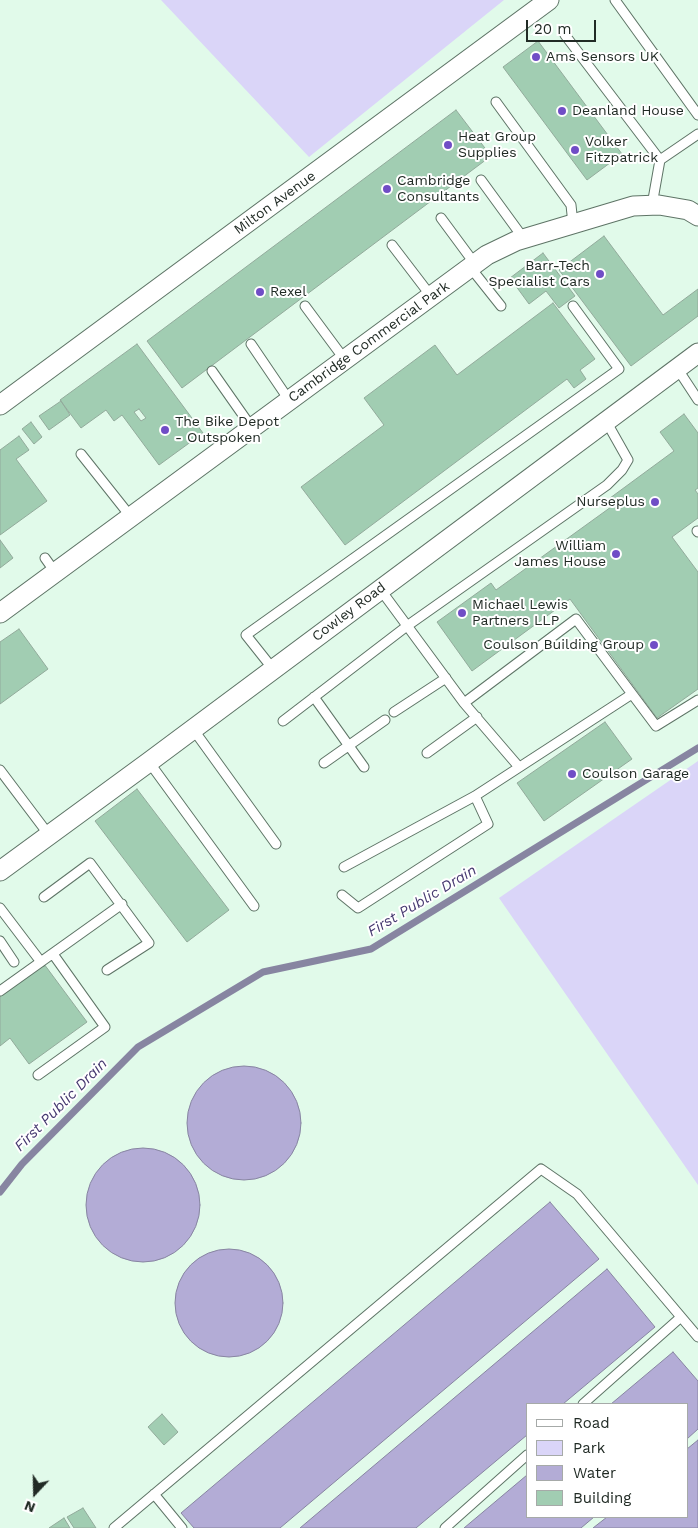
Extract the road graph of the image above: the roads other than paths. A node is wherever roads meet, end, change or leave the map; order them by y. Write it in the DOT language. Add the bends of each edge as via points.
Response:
graph roads {
  1 [pos="549,0"];
  2 [pos="615,0"];
  3 [pos="565,35"];
  4 [pos="496,102"];
  5 [pos="698,115"];
  6 [pos="698,134"];
  7 [pos="660,160"];
  8 [pos="481,180"];
  9 [pos="652,205"];
  10 [pos="698,216"];
  11 [pos="441,218"];
  12 [pos="573,224"];
  13 [pos="524,238"];
  14 [pos="392,245"];
  15 [pos="473,266"];
  16 [pos="431,296"];
  17 [pos="305,306"];
  18 [pos="501,306"];
  19 [pos="573,306"];
  20 [pos="251,344"];
  21 [pos="698,352"];
  22 [pos="345,360"];
  23 [pos="677,368"];
  24 [pos="212,371"];
  25 [pos="289,400"];
  26 [pos="698,400"];
  27 [pos="0,405"];
  28 [pos="606,421"];
  29 [pos="252,428"];
  30 [pos="81,454"];
  31 [pos="131,517"];
  32 [pos="380,589"];
  33 [pos="0,613"];
  34 [pos="407,626"];
  35 [pos="273,669"];
  36 [pos="446,678"];
  37 [pos="632,694"];
  38 [pos="314,697"];
  39 [pos="698,700"];
  40 [pos="464,703"];
  41 [pos="394,712"];
  42 [pos="477,717"];
  43 [pos="385,720"];
  44 [pos="283,721"];
  45 [pos="193,730"];
  46 [pos="350,746"];
  47 [pos="427,753"];
  48 [pos="149,762"];
  49 [pos="324,763"];
  50 [pos="364,767"];
  51 [pos="519,768"];
  52 [pos="0,770"];
  53 [pos="475,796"];
  54 [pos="50,835"];
  55 [pos="276,844"];
  56 [pos="344,867"];
  57 [pos="0,871"];
  58 [pos="342,895"];
  59 [pos="44,897"];
  60 [pos="122,904"];
  61 [pos="254,906"];
  62 [pos="0,908"];
  63 [pos="0,941"];
  64 [pos="53,954"];
  65 [pos="14,962"];
  66 [pos="42,962"];
  67 [pos="107,970"];
  68 [pos="0,991"];
  69 [pos="38,1075"];
  70 [pos="681,1317"];
  71 [pos="698,1337"];
  72 [pos="584,1403"];
  73 [pos="526,1456"];
  74 [pos="154,1494"];
  75 [pos="114,1528"];
  76 [pos="182,1528"];
  77 [pos="445,1528"];
  1 -- 27 [label="street, Milton Avenue"];
  2 -- 5 [label="lane"];
  3 -- 7 [label="lane"];
  4 -- 12 [label="lane" via="571,205"];
  6 -- 7 [label="lane"];
  7 -- 9 [label="lane"];
  8 -- 13 [label="lane"];
  9 -- 10 [label="street, Cambridge Commercial Park" via="688,210"];
  9 -- 12 [label="street, Cambridge Commercial Park" via="633,206"];
  11 -- 15 [label="lane"];
  12 -- 13 [label="street, Cambridge Commercial Park"];
  13 -- 15 [label="street, Cambridge Commercial Park" via="487,255"];
  14 -- 16 [label="lane"];
  15 -- 16 [label="street, Cambridge Commercial Park"];
  15 -- 18 [label="lane"];
  16 -- 22 [label="street, Cambridge Commercial Park"];
  17 -- 22 [label="lane"];
  19 -- 35 [label="lane" via="619,369 246,635"];
  20 -- 25 [label="lane"];
  21 -- 23 [label="street, Cowley Road"];
  22 -- 25 [label="street, Cambridge Commercial Park"];
  23 -- 26 [label="lane"];
  23 -- 28 [label="street, Cowley Road"];
  24 -- 29 [label="lane"];
  25 -- 29 [label="street, Cambridge Commercial Park"];
  28 -- 32 [label="street, Cowley Road"];
  28 -- 34 [label="lane" via="628,460 622,470 607,485"];
  29 -- 31 [label="street, Cambridge Commercial Park"];
  30 -- 31 [label="lane"];
  31 -- 33 [label="street, Cambridge Commercial Park" via="50,565"];
  32 -- 34 [label="lane"];
  32 -- 35 [label="street, Cowley Road"];
  34 -- 36 [label="lane"];
  34 -- 38 [label="lane"];
  35 -- 45 [label="street, Cowley Road"];
  36 -- 40 [label="lane"];
  36 -- 41 [label="lane"];
  37 -- 39 [label="lane" via="656,726"];
  37 -- 40 [label="lane" via="576,619"];
  37 -- 51 [label="lane"];
  38 -- 44 [label="lane"];
  38 -- 46 [label="lane"];
  40 -- 42 [label="lane"];
  42 -- 47 [label="lane"];
  42 -- 51 [label="lane"];
  43 -- 46 [label="lane"];
  45 -- 48 [label="street, Cowley Road"];
  45 -- 55 [label="lane"];
  46 -- 49 [label="lane"];
  46 -- 50 [label="lane"];
  48 -- 54 [label="street, Cowley Road"];
  48 -- 61 [label="lane"];
  51 -- 53 [label="lane"];
  52 -- 54 [label="lane"];
  53 -- 56 [label="lane"];
  53 -- 58 [label="lane" via="488,824 358,908"];
  54 -- 57 [label="street, Cowley Road"];
  59 -- 60 [label="lane" via="90,863"];
  60 -- 64 [label="lane"];
  60 -- 67 [label="lane" via="148,942"];
  62 -- 66 [label="lane"];
  63 -- 65 [label="lane"];
  64 -- 66 [label="lane"];
  64 -- 69 [label="lane" via="105,1027"];
  66 -- 68 [label="lane"];
  70 -- 71 [label="lane"];
  70 -- 72 [label="lane"];
  70 -- 74 [label="lane" via="577,1194 541,1169"];
  73 -- 77 [label="lane"];
  74 -- 75 [label="lane"];
  74 -- 76 [label="lane"];
}
